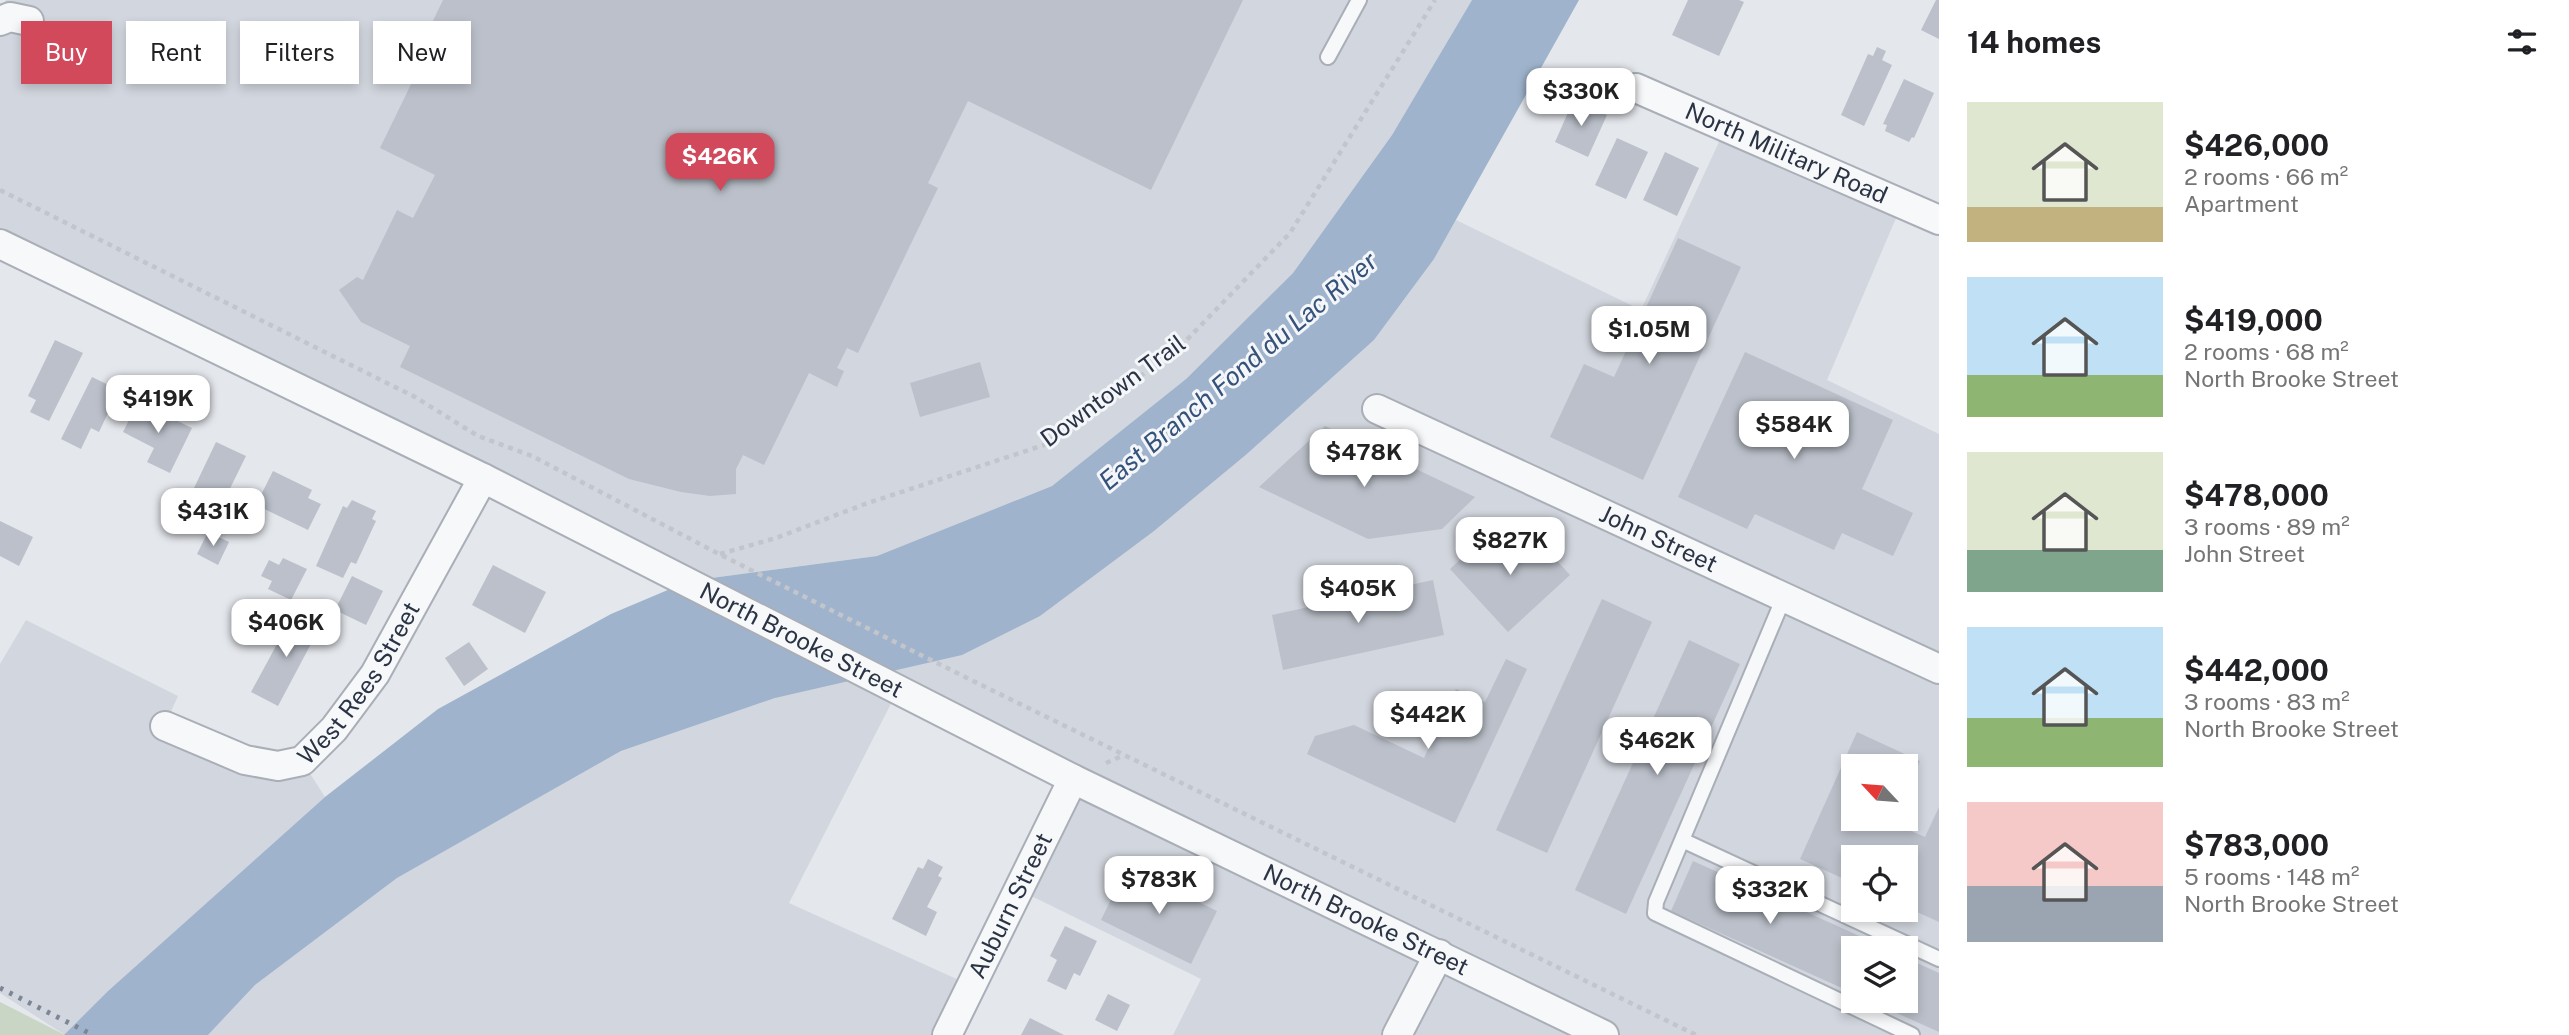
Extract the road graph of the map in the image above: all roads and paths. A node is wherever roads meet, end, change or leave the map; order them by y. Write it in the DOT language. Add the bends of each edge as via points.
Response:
graph roads {
  1 [pos="1359,0"];
  2 [pos="1435,0"];
  3 [pos="0,21"];
  4 [pos="29,21"];
  5 [pos="1328,57"];
  6 [pos="1636,88"];
  7 [pos="0,190"];
  8 [pos="1939,220"];
  9 [pos="0,244"];
  10 [pos="1377,409"];
  11 [pos="483,478"];
  12 [pos="719,554"];
  13 [pos="1784,597"];
  14 [pos="1939,669"];
  15 [pos="165,726"];
  16 [pos="1073,779"];
  17 [pos="1682,840"];
  18 [pos="1439,954"];
  19 [pos="1939,960"];
  20 [pos="947,1035"];
  21 [pos="1397,1035"];
  22 [pos="1604,1035"];
  23 [pos="1696,1035"];
  24 [pos="1912,1035"];
  1 -- 5 [label="lane"];
  2 -- 12 [label="path, Downtown Trail" via="1290,233 1177,350 1044,445"];
  3 -- 4 [label="street" via="10,17"];
  6 -- 8 [label="street, North Military Road"];
  7 -- 12 [label="path" via="415,397 478,436 532,456"];
  9 -- 11 [label="street, North Brooke Street"];
  10 -- 13 [label="street, John Street"];
  11 -- 15 [label="street, West Rees Street" via="375,674 334,729 302,761 278,766 245,760"];
  11 -- 16 [label="street, North Brooke Street"];
  12 -- 23 [label="path"];
  13 -- 14 [label="street, John Street"];
  13 -- 17 [label="lane"];
  16 -- 18 [label="street, North Brooke Street"];
  16 -- 20 [label="street, Auburn Street"];
  17 -- 19 [label="lane"];
  17 -- 24 [label="lane" via="1656,902 1656,913"];
  18 -- 21 [label="street"];
  18 -- 22 [label="street, North Brooke Street"];
}
